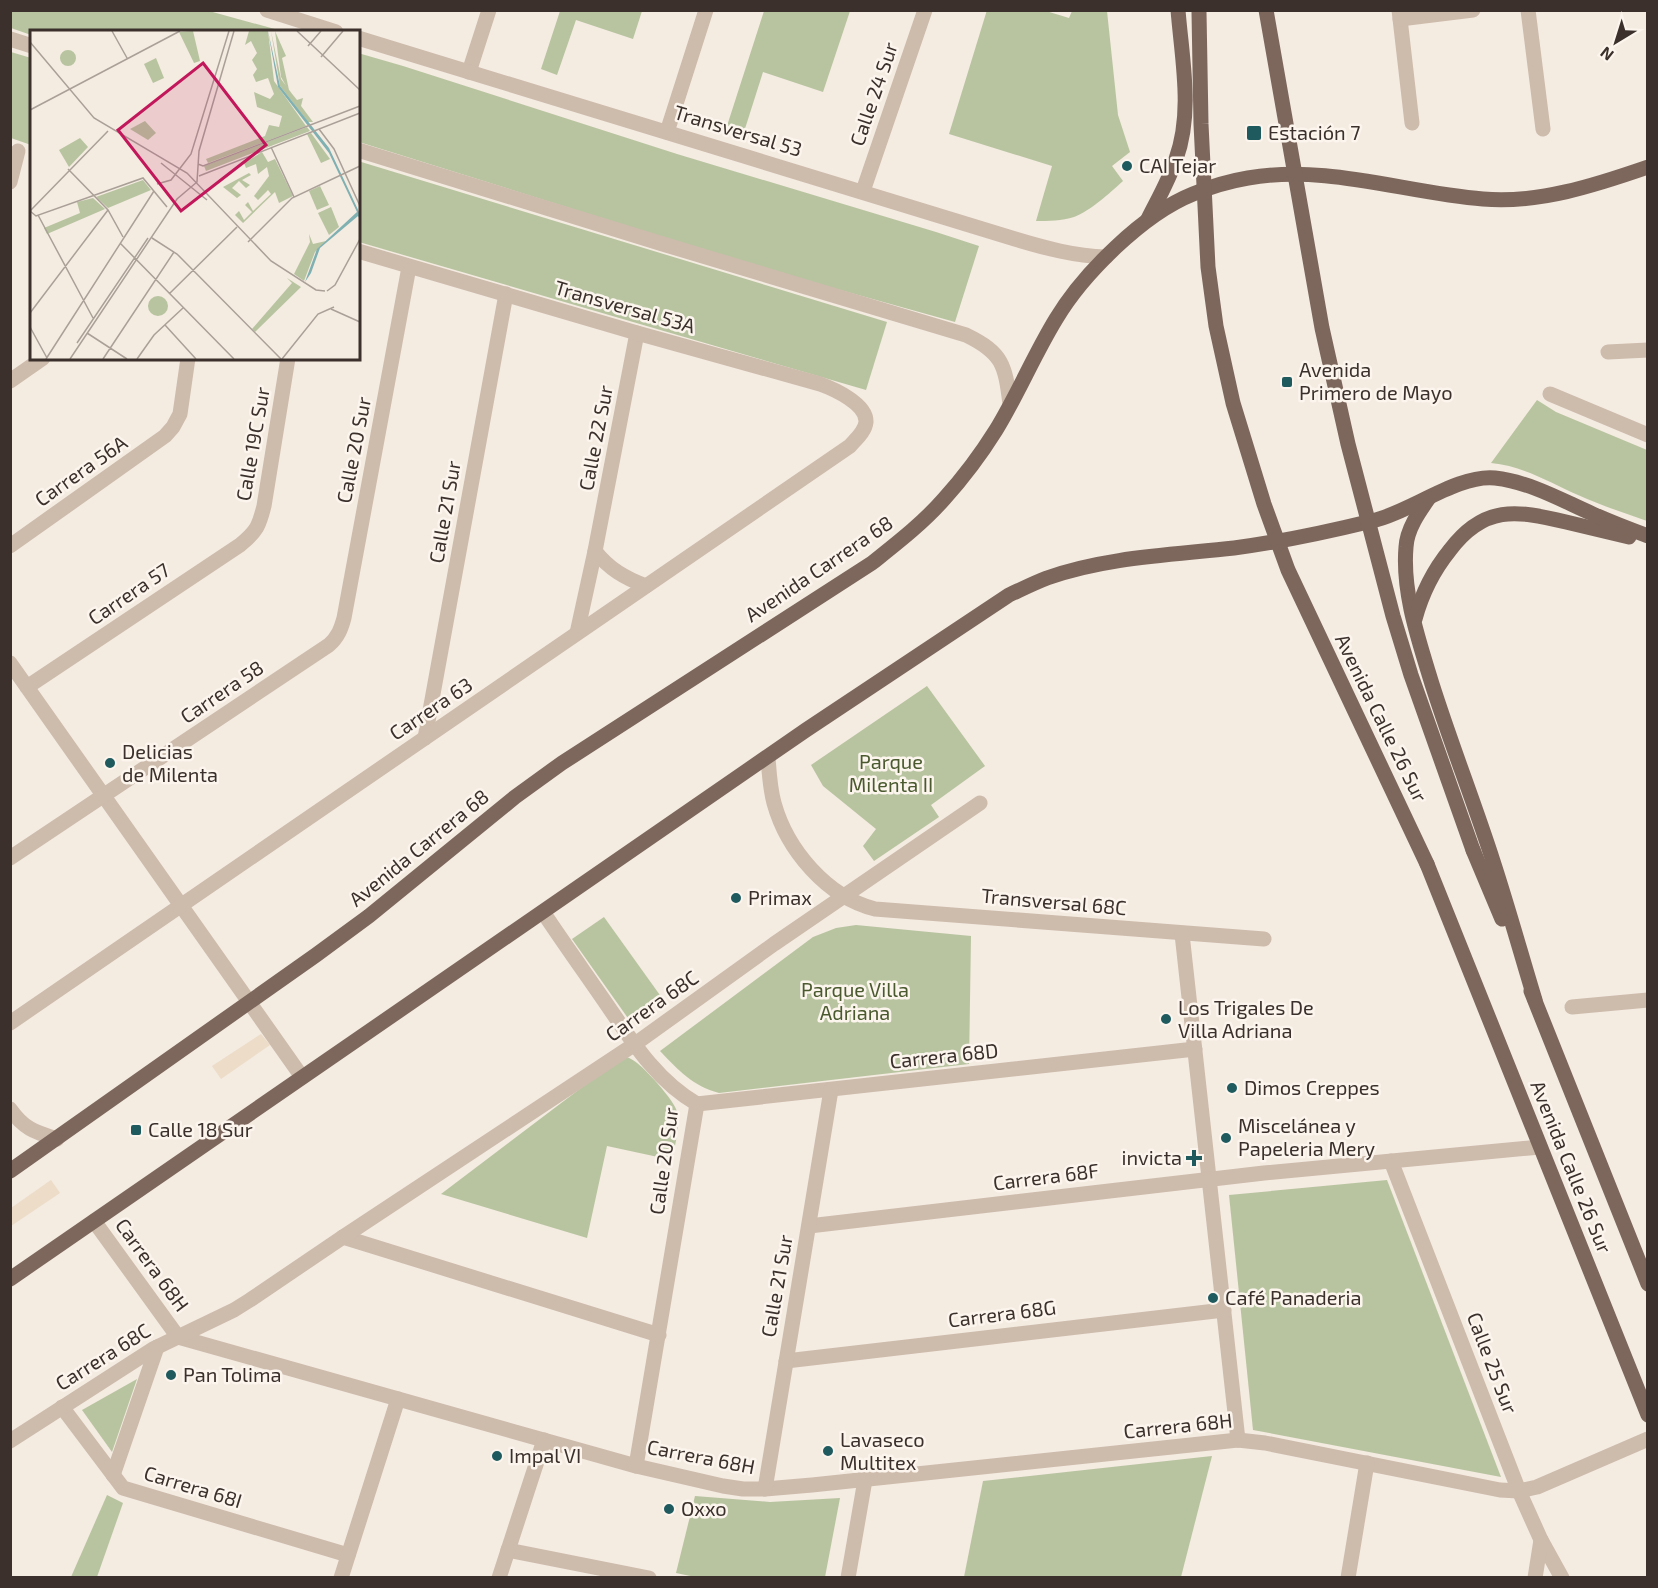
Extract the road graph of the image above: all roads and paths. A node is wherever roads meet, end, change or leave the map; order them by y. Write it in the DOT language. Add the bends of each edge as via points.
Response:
graph roads {
  1 [pos="267,10"];
  2 [pos="489,10"];
  3 [pos="706,10"];
  4 [pos="925,10"];
  5 [pos="1178,10"];
  6 [pos="1266,10"];
  7 [pos="1473,10"];
  8 [pos="1528,10"];
  9 [pos="1199,11"];
  10 [pos="1400,15"];
  11 [pos="330,30"];
  12 [pos="10,39"];
  13 [pos="360,39"];
  14 [pos="30,45"];
  15 [pos="469,72"];
  16 [pos="1412,123"];
  17 [pos="1543,129"];
  18 [pos="667,132"];
  19 [pos="20,151"];
  20 [pos="360,151"];
  21 [pos="1647,168"];
  22 [pos="10,182"];
  23 [pos="863,191"];
  24 [pos="1145,223"];
  25 [pos="360,252"];
  26 [pos="1106,257"];
  27 [pos="409,267"];
  28 [pos="506,294"];
  29 [pos="637,333"];
  30 [pos="1647,350"];
  31 [pos="1608,352"];
  32 [pos="40,360"];
  33 [pos="188,360"];
  34 [pos="288,360"];
  35 [pos="10,381"];
  36 [pos="1550,394"];
  37 [pos="1010,404"];
  38 [pos="866,422"];
  39 [pos="1647,435"];
  40 [pos="1429,497"];
  41 [pos="254,534"];
  42 [pos="1647,536"];
  43 [pos="1647,542"];
  44 [pos="10,546"];
  45 [pos="596,551"];
  46 [pos="646,586"];
  47 [pos="1414,622"];
  48 [pos="577,633"];
  49 [pos="336,639"];
  50 [pos="10,663"];
  51 [pos="27,687"];
  52 [pos="425,738"];
  53 [pos="768,757"];
  54 [pos="104,796"];
  55 [pos="980,803"];
  56 [pos="10,858"];
  57 [pos="844,897"];
  58 [pos="181,906"];
  59 [pos="543,912"];
  60 [pos="1182,934"];
  61 [pos="1264,939"];
  62 [pos="1535,1000"];
  63 [pos="1647,1000"];
  64 [pos="250,1003"];
  65 [pos="1572,1007"];
  66 [pos="10,1023"];
  67 [pos="634,1044"];
  68 [pos="1195,1049"];
  69 [pos="302,1077"];
  70 [pos="831,1090"];
  71 [pos="697,1104"];
  72 [pos="10,1109"];
  73 [pos="57,1139"];
  74 [pos="1540,1147"];
  75 [pos="1391,1161"];
  76 [pos="10,1171"];
  77 [pos="1209,1179"];
  78 [pos="94,1221"];
  79 [pos="809,1226"];
  80 [pos="343,1237"];
  81 [pos="10,1279"];
  82 [pos="1647,1284"];
  83 [pos="1224,1310"];
  84 [pos="659,1335"];
  85 [pos="178,1337"];
  86 [pos="157,1347"];
  87 [pos="786,1361"];
  88 [pos="398,1399"];
  89 [pos="62,1407"];
  90 [pos="1647,1415"];
  91 [pos="1647,1439"];
  92 [pos="544,1440"];
  93 [pos="1238,1440"];
  94 [pos="10,1442"];
  95 [pos="1367,1463"];
  96 [pos="636,1466"];
  97 [pos="113,1475"];
  98 [pos="865,1480"];
  99 [pos="765,1489"];
  100 [pos="1519,1491"];
  101 [pos="1541,1540"];
  102 [pos="508,1550"];
  103 [pos="348,1555"];
  104 [pos="341,1578"];
  105 [pos="499,1578"];
  106 [pos="649,1578"];
  107 [pos="848,1578"];
  108 [pos="1348,1578"];
  109 [pos="1535,1578"];
  110 [pos="1562,1578"];
  1 -- 11 [label="street"];
  2 -- 15 [label="street"];
  3 -- 18 [label="street"];
  4 -- 23 [label="street, Calle 24 Sur"];
  5 -- 24 [label="main road" via="1186,101 1182,138 1176,160"];
  6 -- 62 [label="main road, Avenida Calle 26 Sur, bridge" via="1322,328 1394,616 1473,850"];
  7 -- 10 [label="street"];
  8 -- 17 [label="street"];
  9 -- 74 [label="main road, Avenida Calle 26 Sur, bridge" via="1208,267 1233,403 1254,475 1288,570 1427,864"];
  10 -- 16 [label="street"];
  12 -- 14 [label="street"];
  13 -- 15 [label="street, Transversal 53"];
  15 -- 18 [label="street, Transversal 53"];
  18 -- 23 [label="street, Transversal 53"];
  19 -- 22 [label="street"];
  20 -- 37 [label="street" via="966,335 993,351 1000,360"];
  21 -- 24 [label="main road, Avenida Carrera 68" via="1578,188 1506,200 1313,175 1248,178 1191,195"];
  23 -- 26 [label="street, Transversal 53" via="1061,252"];
  24 -- 26 [label="main road, Avenida Carrera 68"];
  25 -- 27 [label="street, Transversal 53A"];
  26 -- 37 [label="main road, Avenida Carrera 68" via="1054,321"];
  27 -- 28 [label="street, Transversal 53A"];
  27 -- 49 [label="street, Calle 20 Sur" via="344,618"];
  28 -- 29 [label="street, Transversal 53A"];
  28 -- 52 [label="street, Calle 21 Sur"];
  29 -- 38 [label="street, Transversal 53A" via="827,386 856,404"];
  29 -- 45 [label="street, Calle 22 Sur"];
  30 -- 31 [label="street"];
  32 -- 35 [label="street"];
  33 -- 44 [label="street, Carrera 56A" via="180,414 165,436"];
  34 -- 41 [label="street, Calle 19C Sur" via="264,506"];
  36 -- 39 [label="street"];
  37 -- 64 [label="main road, Avenida Carrera 68" via="970,467 909,534 872,563 562,763 369,916"];
  38 -- 46 [label="street, Carrera 63" via="849,446"];
  40 -- 42 [label="main road" via="1471,480 1493,478 1545,492"];
  40 -- 47 [label="main road" via="1406,544 1406,576"];
  40 -- 53 [label="main road" via="1380,519 1276,542 1124,560 1046,578 1009,595"];
  41 -- 51 [label="street, Carrera 57"];
  43 -- 47 [label="main road" via="1521,513 1491,517 1468,530 1442,559 1425,588"];
  45 -- 46 [label="street" via="608,567"];
  45 -- 48 [label="street, Calle 22 Sur"];
  46 -- 48 [label="street, Carrera 63"];
  47 -- 62 [label="main road"];
  48 -- 52 [label="street, Carrera 63"];
  49 -- 54 [label="street, Carrera 58"];
  50 -- 51 [label="street"];
  51 -- 54 [label="street"];
  52 -- 58 [label="street, Carrera 63"];
  53 -- 57 [label="street" via="774,804 783,827 811,869"];
  53 -- 59 [label="main road"];
  54 -- 56 [label="street, Carrera 58"];
  54 -- 58 [label="street"];
  55 -- 57 [label="street, Carrera 68C"];
  57 -- 60 [label="street, Transversal 68C" via="875,909"];
  57 -- 67 [label="street, Carrera 68C"];
  58 -- 64 [label="street"];
  58 -- 66 [label="street, Carrera 63"];
  59 -- 67 [label="street, Calle 20 Sur"];
  59 -- 69 [label="main road"];
  60 -- 61 [label="street, Transversal 68C"];
  60 -- 68 [label="street"];
  62 -- 82 [label="main road, Avenida Calle 26 Sur"];
  63 -- 65 [label="street"];
  64 -- 69 [label="street"];
  64 -- 73 [label="main road, Avenida Carrera 68"];
  67 -- 71 [label="street, Calle 20 Sur" via="665,1080"];
  67 -- 80 [label="street, Carrera 68C"];
  68 -- 70 [label="street, Carrera 68D"];
  68 -- 77 [label="street"];
  69 -- 78 [label="main road"];
  70 -- 71 [label="street, Carrera 68D"];
  70 -- 79 [label="street, Calle 21 Sur"];
  71 -- 84 [label="street, Calle 20 Sur"];
  72 -- 73 [label="street" via="33,1131"];
  73 -- 76 [label="main road, Avenida Carrera 68"];
  74 -- 75 [label="street, Carrera 68F"];
  74 -- 90 [label="main road, Avenida Calle 26 Sur"];
  75 -- 77 [label="street, Carrera 68F"];
  75 -- 100 [label="street, Calle 25 Sur"];
  77 -- 79 [label="street, Carrera 68F"];
  77 -- 83 [label="street"];
  78 -- 81 [label="main road"];
  78 -- 85 [label="street, Carrera 68H"];
  79 -- 87 [label="street, Calle 21 Sur"];
  80 -- 84 [label="street"];
  80 -- 85 [label="street, Carrera 68C" via="234,1310"];
  83 -- 87 [label="street, Carrera 68G"];
  83 -- 93 [label="street"];
  84 -- 96 [label="street, Calle 20 Sur"];
  85 -- 86 [label="street, Carrera 68C"];
  85 -- 88 [label="street, Carrera 68H"];
  86 -- 89 [label="street, Carrera 68C"];
  86 -- 97 [label="street"];
  87 -- 99 [label="street, Calle 21 Sur"];
  88 -- 92 [label="street, Carrera 68H"];
  88 -- 103 [label="street"];
  89 -- 94 [label="street, Carrera 68C"];
  89 -- 97 [label="street, Carrera 68I"];
  91 -- 100 [label="street, Carrera 68H" via="1537,1487"];
  92 -- 96 [label="street, Carrera 68H"];
  92 -- 102 [label="street"];
  93 -- 95 [label="street, Carrera 68H"];
  93 -- 98 [label="street, Carrera 68H"];
  95 -- 100 [label="street, Carrera 68H"];
  95 -- 108 [label="street"];
  96 -- 99 [label="street, Carrera 68H" via="723,1486"];
  97 -- 103 [label="street, Carrera 68I" via="123,1488"];
  98 -- 99 [label="street, Carrera 68H"];
  98 -- 107 [label="street"];
  100 -- 101 [label="street, Calle 25 Sur"];
  101 -- 109 [label="street"];
  101 -- 110 [label="street, Calle 25 Sur"];
  102 -- 105 [label="street"];
  102 -- 106 [label="street"];
  103 -- 104 [label="street"];
}
